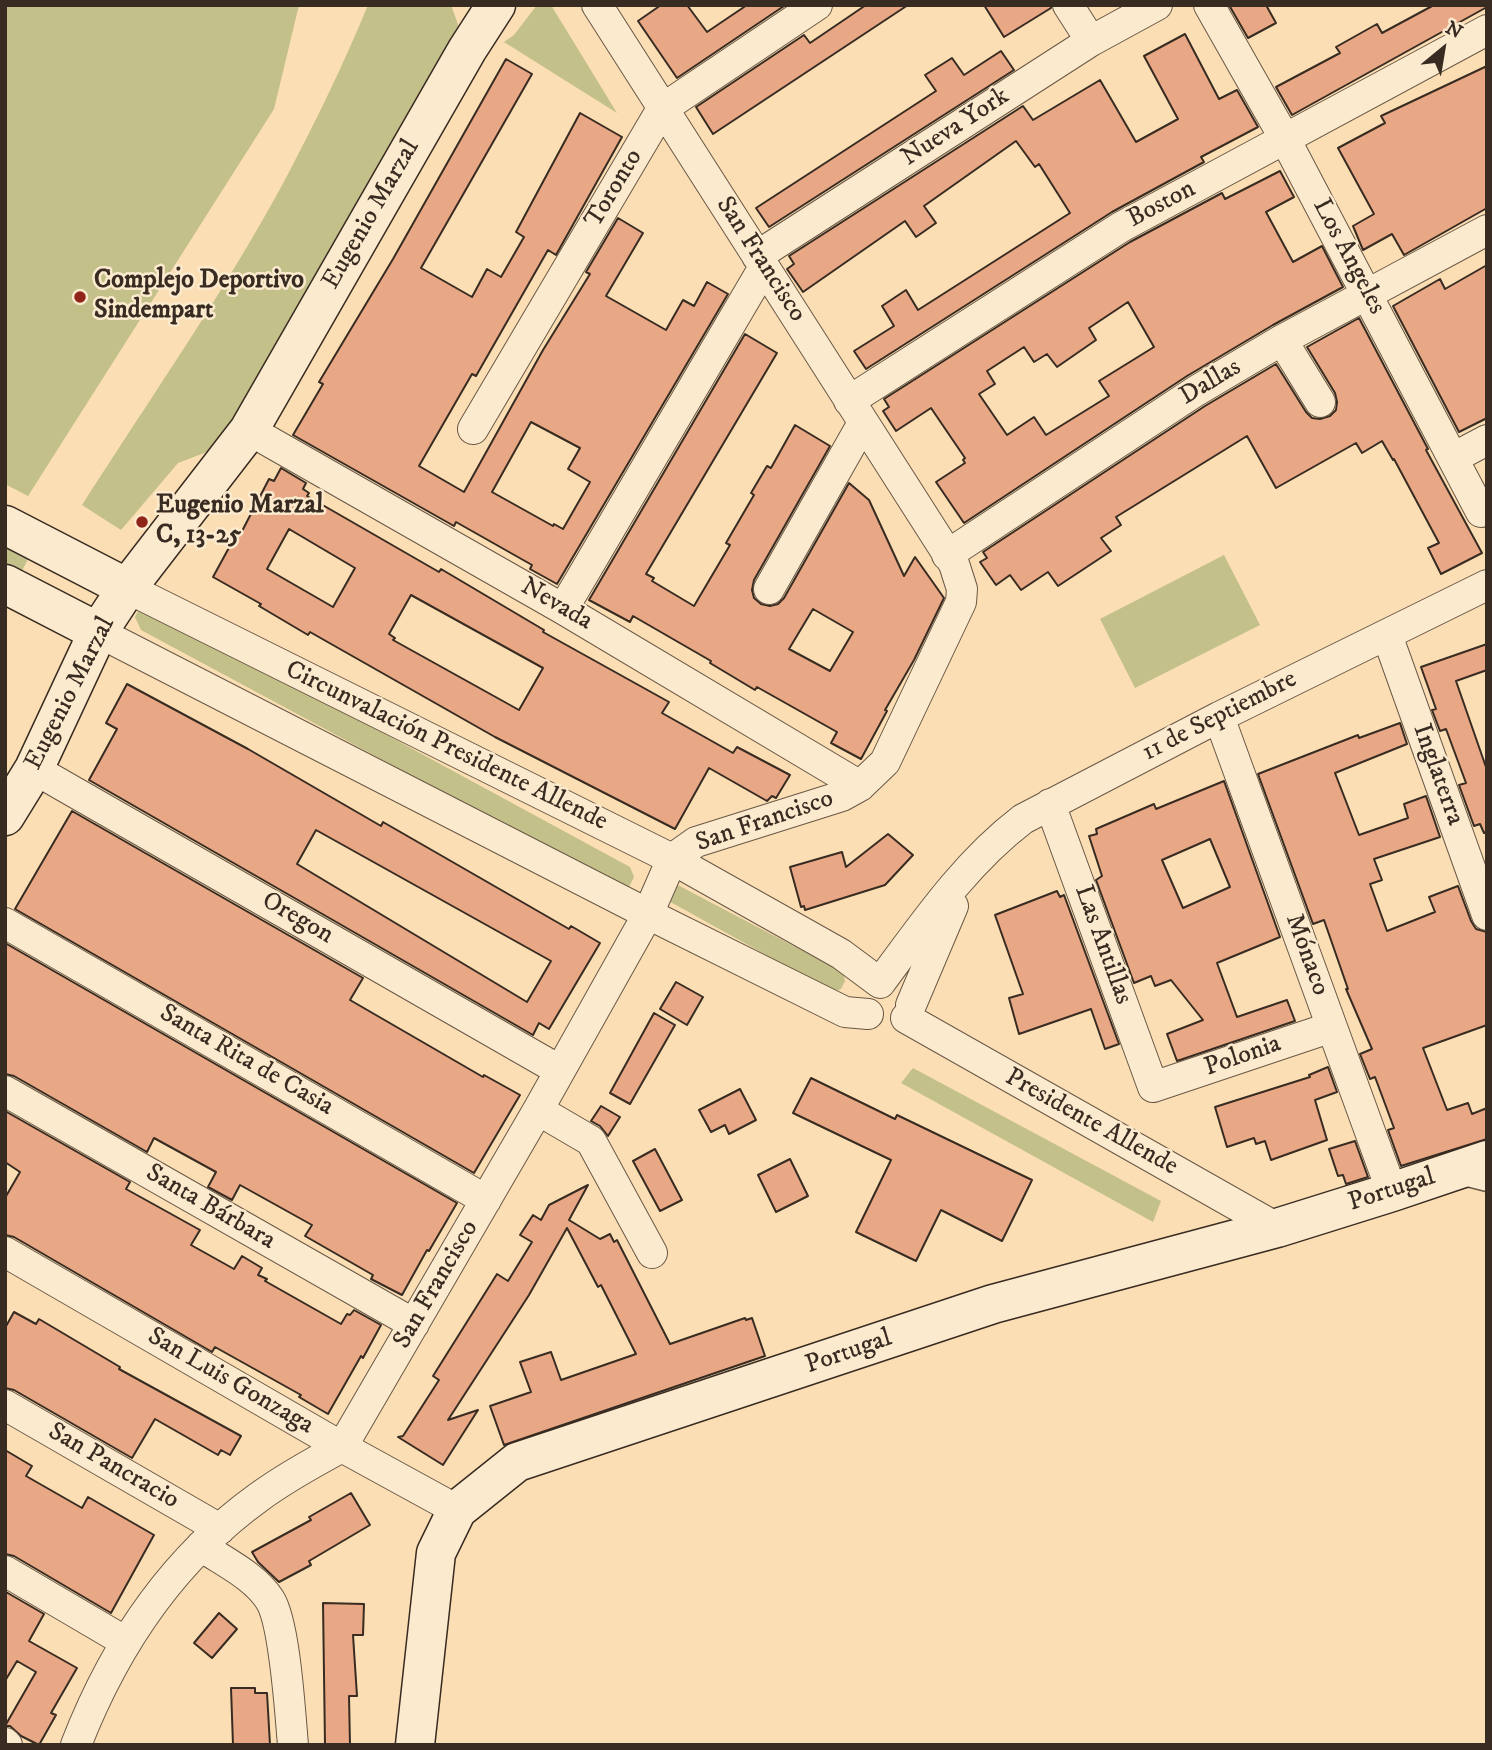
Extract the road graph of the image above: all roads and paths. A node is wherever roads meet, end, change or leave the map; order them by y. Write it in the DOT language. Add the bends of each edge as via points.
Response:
graph roads {
  1 [pos="496,5"];
  2 [pos="597,5"];
  3 [pos="817,5"];
  4 [pos="1068,5"];
  5 [pos="1157,5"];
  6 [pos="1209,5"];
  7 [pos="1487,30"];
  8 [pos="1091,41"];
  9 [pos="662,109"];
  10 [pos="1285,139"];
  11 [pos="1487,230"];
  12 [pos="760,262"];
  13 [pos="1368,295"];
  14 [pos="1282,340"];
  15 [pos="1320,402"];
  16 [pos="856,412"];
  17 [pos="473,429"];
  18 [pos="249,430"];
  19 [pos="1487,440"];
  20 [pos="1453,458"];
  21 [pos="1481,512"];
  22 [pos="5,525"];
  23 [pos="947,555"];
  24 [pos="5,584"];
  25 [pos="1487,584"];
  26 [pos="127,588"];
  27 [pos="769,589"];
  28 [pos="563,609"];
  29 [pos="98,632"];
  30 [pos="1387,635"];
  31 [pos="1219,717"];
  32 [pos="34,769"];
  33 [pos="860,786"];
  34 [pos="1050,804"];
  35 [pos="5,816"];
  36 [pos="671,859"];
  37 [pos="968,870"];
  38 [pos="648,914"];
  39 [pos="1487,915"];
  40 [pos="5,923"];
  41 [pos="880,983"];
  42 [pos="908,1012"];
  43 [pos="868,1014"];
  44 [pos="1332,1027"];
  45 [pos="559,1070"];
  46 [pos="1153,1087"];
  47 [pos="5,1091"];
  48 [pos="538,1110"];
  49 [pos="1487,1160"];
  50 [pos="1444,1174"];
  51 [pos="1487,1184"];
  52 [pos="1392,1192"];
  53 [pos="486,1200"];
  54 [pos="1277,1228"];
  55 [pos="5,1252"];
  56 [pos="652,1253"];
  57 [pos="414,1324"];
  58 [pos="5,1405"];
  59 [pos="342,1447"];
  60 [pos="457,1510"];
  61 [pos="211,1537"];
  62 [pos="5,1571"];
  63 [pos="126,1642"];
  64 [pos="76,1745"];
  65 [pos="293,1745"];
  66 [pos="415,1745"];
  1 -- 18 [label="main road, Eugenio Marzal"];
  2 -- 9 [label="street, San Francisco"];
  3 -- 9 [label="street, Toronto"];
  4 -- 8 [label="street"];
  5 -- 8 [label="street, Nueva York"];
  6 -- 10 [label="street, Los Angeles"];
  7 -- 10 [label="street, Boston"];
  8 -- 12 [label="street, Nueva York"];
  9 -- 12 [label="street, San Francisco"];
  9 -- 17 [label="street, Toronto"];
  10 -- 13 [label="street, Los Angeles"];
  10 -- 16 [label="street, Boston" via="1121,227"];
  11 -- 13 [label="street, Dallas"];
  12 -- 16 [label="street, San Francisco"];
  12 -- 28 [label="street, Nueva York"];
  13 -- 14 [label="street, Dallas"];
  13 -- 20 [label="street, Los Angeles"];
  14 -- 15 [label="street"];
  14 -- 23 [label="street, Dallas" via="1196,391"];
  16 -- 23 [label="street, San Francisco"];
  16 -- 27 [label="street, Boston"];
  18 -- 26 [label="main road, Eugenio Marzal"];
  18 -- 28 [label="street, Nevada"];
  19 -- 20 [label="street"];
  20 -- 21 [label="street, Los Angeles"];
  22 -- 26 [label="main road, Circunvalación Presidente Allende"];
  23 -- 33 [label="street, San Francisco" via="959,576 961,602 885,762"];
  24 -- 29 [label="main road, Circunvalación Presidente Allende"];
  25 -- 30 [label="street, 11 de Septiembre"];
  26 -- 29 [label="main road, Eugenio Marzal"];
  26 -- 36 [label="street, Circunvalación Presidente Allende"];
  28 -- 33 [label="street, Nevada"];
  29 -- 32 [label="main road, Eugenio Marzal"];
  29 -- 38 [label="street, Circunvalación Presidente Allende"];
  30 -- 31 [label="street, 11 de Septiembre"];
  30 -- 39 [label="street, Inglaterra"];
  31 -- 34 [label="street, 11 de Septiembre"];
  31 -- 44 [label="street, Mónaco"];
  32 -- 35 [label="main road, Eugenio Marzal"];
  32 -- 45 [label="street, Oregon"];
  33 -- 36 [label="street, San Francisco" via="824,803 696,842"];
  34 -- 37 [label="street, 11 de Septiembre" via="998,838"];
  34 -- 46 [label="street, Las Antillas"];
  36 -- 38 [label="street, San Francisco"];
  36 -- 41 [label="street, Circunvalación Presidente Allende" via="841,954"];
  37 -- 41 [label="street, 11 de Septiembre"];
  37 -- 42 [label="street, 11 de Septiembre"];
  38 -- 43 [label="street, Circunvalación Presidente Allende" via="845,1012"];
  38 -- 45 [label="street, San Francisco"];
  40 -- 53 [label="street, Santa Rita de Casia"];
  41 -- 42 [label="street, Circunvalación Presidente Allende" via="894,982 907,991"];
  41 -- 43 [label="street" via="866,1000"];
  42 -- 43 [label="street, Circunvalación Presidente Allende" via="893,1026 872,1020"];
  42 -- 54 [label="street, Presidente Allende"];
  44 -- 46 [label="street, Polonia"];
  44 -- 52 [label="street, Mónaco"];
  45 -- 48 [label="street, San Francisco"];
  47 -- 57 [label="street, Santa Bárbara"];
  48 -- 53 [label="street, San Francisco"];
  48 -- 56 [label="street" via="591,1141"];
  49 -- 50 [label="main road, Portugal"];
  50 -- 51 [label="lane"];
  50 -- 52 [label="main road, Portugal"];
  52 -- 54 [label="main road, Portugal"];
  53 -- 57 [label="street, San Francisco"];
  54 -- 60 [label="main road, Portugal" via="993,1304 517,1462"];
  55 -- 59 [label="street, San Luis Gonzaga"];
  57 -- 59 [label="street, San Francisco"];
  58 -- 61 [label="street, San Pancracio"];
  59 -- 60 [label="street, San Luis Gonzaga"];
  59 -- 61 [label="street" via="258,1497"];
  60 -- 66 [label="main road, Portugal" via="436,1553"];
  61 -- 63 [label="street" via="148,1608"];
  61 -- 65 [label="street, San Pancracio" via="257,1584 279,1620"];
  62 -- 63 [label="street"];
  63 -- 64 [label="street" via="103,1681"];
}
